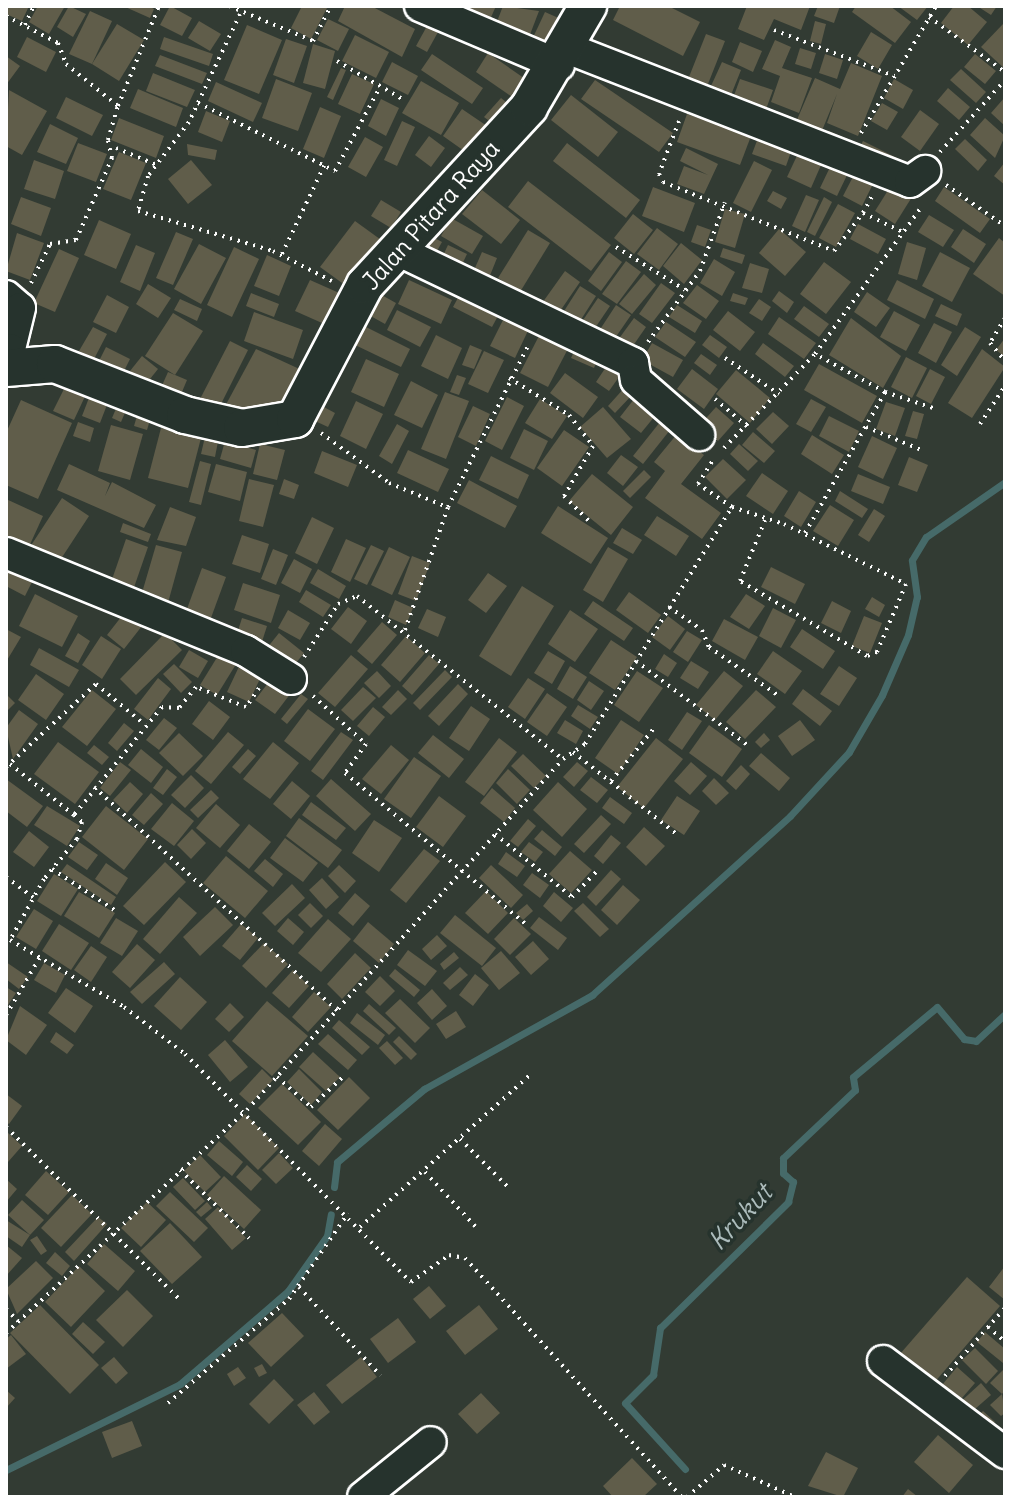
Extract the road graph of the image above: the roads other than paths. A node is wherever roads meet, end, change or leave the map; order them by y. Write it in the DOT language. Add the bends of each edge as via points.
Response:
graph roads {
  1 [pos="420,6"];
  2 [pos="588,6"];
  3 [pos="563,56"];
  4 [pos="925,171"];
  5 [pos="395,249"];
  6 [pos="13,302"];
  7 [pos="10,366"];
  8 [pos="709,444"];
  9 [pos="6,553"];
  10 [pos="282,672"];
  11 [pos="883,1361"];
  12 [pos="431,1442"];
  13 [pos="1005,1453"];
  14 [pos="339,1497"];
  15 [pos="357,1497"];
  16 [pos="363,1497"];
  1 -- 3 [label="street"];
  2 -- 3 [label="main road, Jalan Pitara Raya"];
  3 -- 4 [label="street" via="688,96 910,182"];
  3 -- 5 [label="main road, Jalan Pitara Raya" via="520,117"];
  5 -- 7 [label="main road, Jalan Pitara Raya" via="358,296 295,419 258,429 218,424 55,364"];
  5 -- 8 [label="street" via="633,363 636,380"];
  6 -- 7 [label="street"];
  9 -- 10 [label="street"];
  11 -- 13 [label="street"];
  12 -- 16 [label="street"];
  14 -- 15 [label="street"];
}
